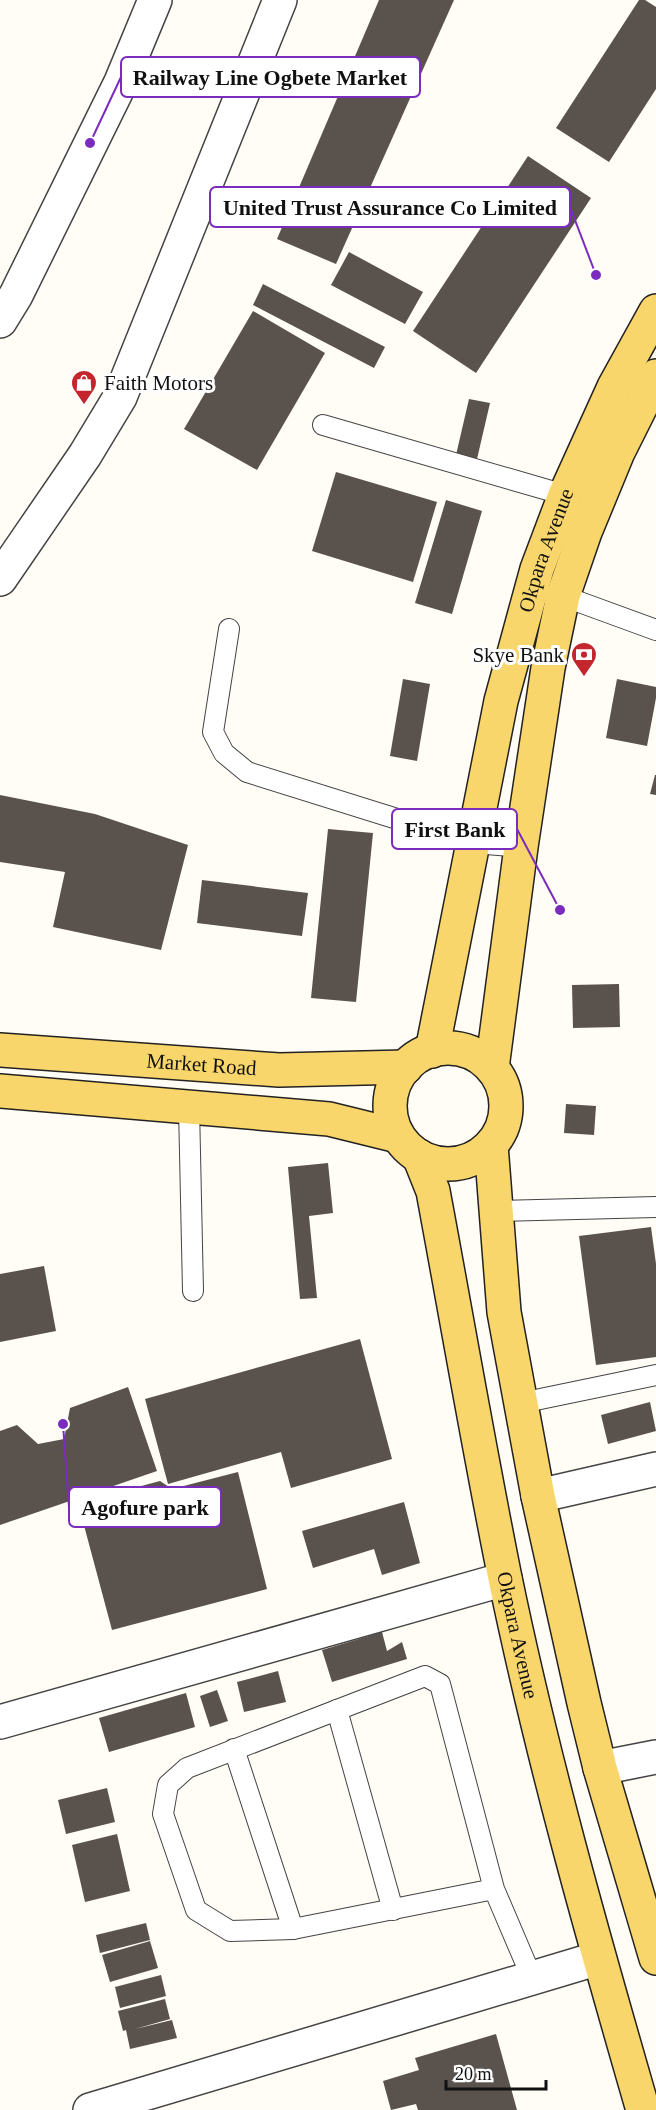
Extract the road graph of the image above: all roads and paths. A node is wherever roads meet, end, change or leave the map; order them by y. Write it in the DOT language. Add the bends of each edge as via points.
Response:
graph roads {
  1 [pos="155,0"];
  2 [pos="280,0"];
  3 [pos="656,311"];
  4 [pos="0,321"];
  5 [pos="656,376"];
  6 [pos="323,425"];
  7 [pos="565,495"];
  8 [pos="0,579"];
  9 [pos="530,591"];
  10 [pos="563,596"];
  11 [pos="229,629"];
  12 [pos="656,630"];
  13 [pos="474,843"];
  14 [pos="521,847"];
  15 [pos="0,1050"];
  16 [pos="419,1059"];
  17 [pos="492,1068"];
  18 [pos="0,1091"];
  19 [pos="189,1107"];
  20 [pos="491,1145"];
  21 [pos="409,1146"];
  22 [pos="656,1207"];
  23 [pos="496,1211"];
  24 [pos="193,1291"];
  25 [pos="656,1376"];
  26 [pos="521,1403"];
  27 [pos="656,1469"];
  28 [pos="538,1496"];
  29 [pos="505,1579"];
  30 [pos="584,1703"];
  31 [pos="337,1710"];
  32 [pos="536,1712"];
  33 [pos="0,1722"];
  34 [pos="234,1749"];
  35 [pos="656,1757"];
  36 [pos="600,1768"];
  37 [pos="494,1889"];
  38 [pos="393,1910"];
  39 [pos="293,1929"];
  40 [pos="599,1958"];
  41 [pos="656,1958"];
  42 [pos="532,1978"];
  43 [pos="90,2110"];
  44 [pos="643,2110"];
  1 -- 4 [label="street" via="121,82"];
  2 -- 8 [label="street" via="120,397"];
  3 -- 7 [label="main road, Okpara Avenue" via="614,387"];
  5 -- 10 [label="main road, Okpara Avenue" via="618,452"];
  6 -- 7 [label="lane"];
  7 -- 9 [label="main road, Okpara Avenue"];
  9 -- 10 [label="lane"];
  9 -- 13 [label="main road, Okpara Avenue" via="501,701"];
  10 -- 12 [label="lane"];
  10 -- 14 [label="main road, Okpara Avenue"];
  11 -- 13 [label="lane" via="213,732 224,753 247,772"];
  13 -- 14 [label="lane"];
  13 -- 16 [label="main road, Okpara Avenue"];
  14 -- 17 [label="main road, Okpara Avenue"];
  15 -- 16 [label="main road, Market Road" via="279,1070"];
  16 -- 17 [label="main road" via="448,1048 464,1050"];
  16 -- 21 [label="main road" via="395,1082 390,1100 392,1118"];
  17 -- 20 [label="main road" via="500,1079 506,1106 504,1120"];
  18 -- 19 [label="main road, Market Road"];
  19 -- 21 [label="main road, Market Road" via="329,1119"];
  19 -- 24 [label="lane"];
  20 -- 21 [label="main road" via="476,1157 457,1164 437,1163"];
  20 -- 23 [label="main road"];
  21 -- 29 [label="main road, Okpara Avenue" via="434,1191"];
  22 -- 23 [label="lane"];
  23 -- 26 [label="main road" via="504,1312"];
  25 -- 26 [label="lane"];
  26 -- 28 [label="main road"];
  27 -- 28 [label="street"];
  28 -- 30 [label="main road"];
  29 -- 32 [label="main road, Okpara Avenue"];
  29 -- 33 [label="street"];
  30 -- 32 [label="main road"];
  30 -- 36 [label="main road"];
  31 -- 34 [label="lane"];
  31 -- 37 [label="lane" via="425,1676 440,1684"];
  31 -- 38 [label="lane"];
  32 -- 40 [label="main road, Okpara Avenue"];
  34 -- 39 [label="lane"];
  34 -- 39 [label="lane" via="187,1768 168,1785 163,1814 196,1910 230,1931"];
  35 -- 36 [label="street"];
  36 -- 41 [label="main road"];
  37 -- 38 [label="lane"];
  37 -- 42 [label="lane"];
  38 -- 39 [label="lane"];
  40 -- 42 [label="street"];
  40 -- 44 [label="main road, Okpara Avenue"];
  42 -- 43 [label="street"];
}
